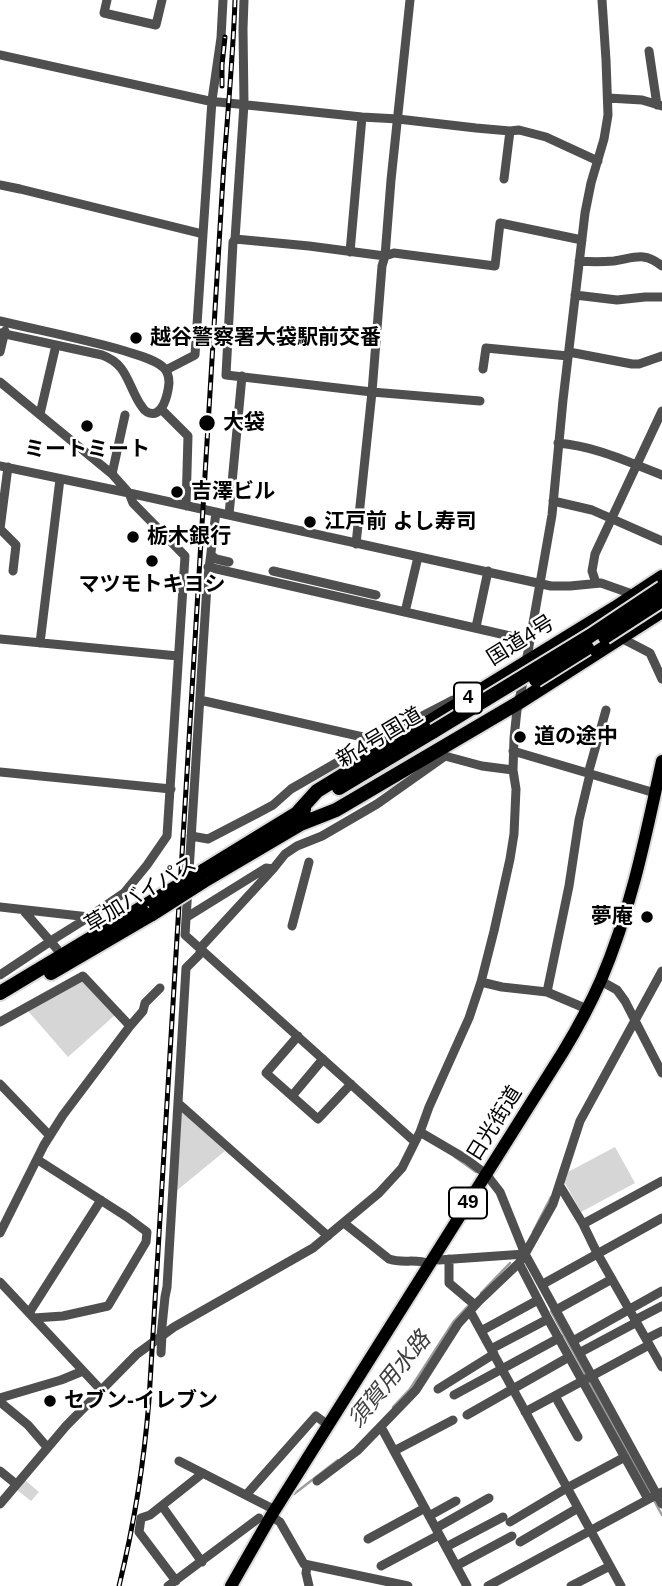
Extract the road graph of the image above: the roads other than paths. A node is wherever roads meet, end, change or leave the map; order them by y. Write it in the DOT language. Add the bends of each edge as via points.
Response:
graph roads {
  1 [pos="107,0"];
  2 [pos="162,0"];
  3 [pos="223,0"];
  4 [pos="244,0"];
  5 [pos="410,0"];
  6 [pos="602,0"];
  7 [pos="649,51"];
  8 [pos="0,55"];
  9 [pos="608,98"];
  10 [pos="212,100"];
  11 [pos="244,104"];
  12 [pos="659,105"];
  13 [pos="362,117"];
  14 [pos="398,119"];
  15 [pos="510,131"];
  16 [pos="598,161"];
  17 [pos="505,180"];
  18 [pos="0,186"];
  19 [pos="203,234"];
  20 [pos="235,239"];
  21 [pos="582,240"];
  22 [pos="350,252"];
  23 [pos="385,256"];
  24 [pos="579,261"];
  25 [pos="662,266"];
  26 [pos="575,295"];
  27 [pos="662,297"];
  28 [pos="4,322"];
  29 [pos="2,333"];
  30 [pos="56,345"];
  31 [pos="104,350"];
  32 [pos="0,352"];
  33 [pos="133,354"];
  34 [pos="568,354"];
  35 [pos="662,356"];
  36 [pos="483,369"];
  37 [pos="166,370"];
  38 [pos="124,371"];
  39 [pos="242,376"];
  40 [pos="0,382"];
  41 [pos="372,392"];
  42 [pos="477,401"];
  43 [pos="161,409"];
  44 [pos="662,411"];
  45 [pos="40,414"];
  46 [pos="125,415"];
  47 [pos="558,443"];
  48 [pos="638,465"];
  49 [pos="4,466"];
  50 [pos="112,474"];
  51 [pos="662,475"];
  52 [pos="60,479"];
  53 [pos="129,493"];
  54 [pos="553,501"];
  55 [pos="186,506"];
  56 [pos="216,512"];
  57 [pos="229,515"];
  58 [pos="612,519"];
  59 [pos="662,541"];
  60 [pos="356,544"];
  61 [pos="211,555"];
  62 [pos="418,557"];
  63 [pos="229,562"];
  64 [pos="208,567"];
  65 [pos="662,568"];
  66 [pos="13,570"];
  67 [pos="273,571"];
  68 [pos="488,571"];
  69 [pos="662,577"];
  70 [pos="596,583"];
  71 [pos="541,584"];
  72 [pos="314,586"];
  73 [pos="662,588"];
  74 [pos="639,592"];
  75 [pos="376,595"];
  76 [pos="662,600"];
  77 [pos="662,611"];
  78 [pos="405,612"];
  79 [pos="476,627"];
  80 [pos="510,636"];
  81 [pos="621,638"];
  82 [pos="0,639"];
  83 [pos="40,643"];
  84 [pos="178,656"];
  85 [pos="527,662"];
  86 [pos="662,679"];
  87 [pos="200,700"];
  88 [pos="464,701"];
  89 [pos="518,703"];
  90 [pos="606,710"];
  91 [pos="484,723"];
  92 [pos="436,735"];
  93 [pos="376,740"];
  94 [pos="513,751"];
  95 [pos="445,756"];
  96 [pos="662,761"];
  97 [pos="513,770"];
  98 [pos="0,772"];
  99 [pos="589,774"];
  100 [pos="171,789"];
  101 [pos="657,797"];
  102 [pos="300,818"];
  103 [pos="191,836"];
  104 [pos="309,862"];
  105 [pos="273,869"];
  106 [pos="0,907"];
  107 [pos="153,907"];
  108 [pos="23,910"];
  109 [pos="89,917"];
  110 [pos="187,917"];
  111 [pos="292,926"];
  112 [pos="51,941"];
  113 [pos="57,949"];
  114 [pos="201,949"];
  115 [pos="662,971"];
  116 [pos="0,975"];
  117 [pos="601,981"];
  118 [pos="481,982"];
  119 [pos="160,988"];
  120 [pos="547,992"];
  121 [pos="0,993"];
  122 [pos="0,1003"];
  123 [pos="587,1009"];
  124 [pos="635,1021"];
  125 [pos="0,1022"];
  126 [pos="130,1026"];
  127 [pos="298,1036"];
  128 [pos="323,1059"];
  129 [pos="662,1073"];
  130 [pos="0,1084"];
  131 [pos="351,1084"];
  132 [pos="292,1096"];
  133 [pos="178,1103"];
  134 [pos="420,1132"];
  135 [pos="50,1136"];
  136 [pos="415,1142"];
  137 [pos="38,1160"];
  138 [pos="486,1174"];
  139 [pos="662,1181"];
  140 [pos="560,1186"];
  141 [pos="101,1200"];
  142 [pos="662,1218"];
  143 [pos="344,1223"];
  144 [pos="583,1224"];
  145 [pos="0,1233"];
  146 [pos="328,1236"];
  147 [pos="597,1253"];
  148 [pos="525,1254"];
  149 [pos="449,1259"];
  150 [pos="432,1260"];
  151 [pos="519,1263"];
  152 [pos="612,1279"];
  153 [pos="0,1282"];
  154 [pos="543,1284"];
  155 [pos="662,1291"];
  156 [pos="538,1300"];
  157 [pos="662,1306"];
  158 [pos="472,1308"];
  159 [pos="629,1309"];
  160 [pos="556,1310"];
  161 [pos="32,1315"];
  162 [pos="548,1319"];
  163 [pos="636,1321"];
  164 [pos="481,1331"];
  165 [pos="662,1331"];
  166 [pos="162,1336"];
  167 [pos="559,1338"];
  168 [pos="573,1341"];
  169 [pos="648,1342"];
  170 [pos="492,1351"];
  171 [pos="161,1353"];
  172 [pos="579,1353"];
  173 [pos="569,1357"];
  174 [pos="659,1357"];
  175 [pos="662,1367"];
  176 [pos="502,1369"];
  177 [pos="83,1371"];
  178 [pos="592,1376"];
  179 [pos="582,1381"];
  180 [pos="512,1388"];
  181 [pos="438,1389"];
  182 [pos="101,1390"];
  183 [pos="454,1395"];
  184 [pos="555,1396"];
  185 [pos="0,1400"];
  186 [pos="526,1412"];
  187 [pos="467,1415"];
  188 [pos="453,1420"];
  189 [pos="328,1425"];
  190 [pos="381,1427"];
  191 [pos="578,1437"];
  192 [pos="47,1447"];
  193 [pos="394,1451"];
  194 [pos="625,1457"];
  195 [pos="179,1461"];
  196 [pos="0,1471"];
  197 [pos="203,1473"];
  198 [pos="317,1481"];
  199 [pos="16,1484"];
  200 [pos="567,1488"];
  201 [pos="246,1495"];
  202 [pos="656,1495"];
  203 [pos="489,1499"];
  204 [pos="456,1501"];
  205 [pos="0,1504"];
  206 [pos="662,1504"];
  207 [pos="162,1506"];
  208 [pos="578,1508"];
  209 [pos="427,1512"];
  210 [pos="268,1515"];
  211 [pos="590,1530"];
  212 [pos="437,1531"];
  213 [pos="368,1539"];
  214 [pos="446,1546"];
  215 [pos="201,1562"];
  216 [pos="307,1565"];
  217 [pos="381,1566"];
  218 [pos="456,1566"];
  219 [pos="610,1566"];
  220 [pos="373,1583"];
  221 [pos="172,1584"];
  222 [pos="231,1586"];
  223 [pos="309,1586"];
  224 [pos="408,1586"];
  225 [pos="467,1586"];
  226 [pos="488,1586"];
  227 [pos="570,1586"];
  228 [pos="621,1586"];
  1 -- 2 [label="street" via="104,13 156,24"];
  3 -- 10 [label="street"];
  4 -- 11 [label="street"];
  5 -- 14 [label="street"];
  6 -- 9 [label="street"];
  7 -- 12 [label="street"];
  8 -- 10 [label="street"];
  9 -- 12 [label="street"];
  9 -- 16 [label="street"];
  10 -- 11 [label="street"];
  10 -- 19 [label="street"];
  11 -- 13 [label="street"];
  11 -- 20 [label="street"];
  13 -- 14 [label="street"];
  13 -- 22 [label="street"];
  14 -- 15 [label="street"];
  14 -- 23 [label="street"];
  15 -- 16 [label="street" via="547,137"];
  15 -- 17 [label="street"];
  16 -- 21 [label="street"];
  18 -- 19 [label="street"];
  19 -- 37 [label="street" via="195,355"];
  20 -- 22 [label="street"];
  20 -- 39 [label="street" via="226,375"];
  21 -- 23 [label="street" via="500,223 495,266 394,253"];
  21 -- 24 [label="street"];
  22 -- 23 [label="street"];
  23 -- 41 [label="street"];
  24 -- 25 [label="street" via="645,256"];
  24 -- 26 [label="street"];
  26 -- 27 [label="street" via="617,300"];
  26 -- 34 [label="street"];
  28 -- 29 [label="street"];
  28 -- 31 [label="street"];
  29 -- 30 [label="street"];
  29 -- 32 [label="street"];
  30 -- 31 [label="street"];
  30 -- 45 [label="street"];
  31 -- 33 [label="street"];
  31 -- 38 [label="street"];
  33 -- 37 [label="street"];
  33 -- 38 [label="street"];
  34 -- 35 [label="street" via="632,365"];
  34 -- 36 [label="street" via="486,348"];
  34 -- 47 [label="street"];
  37 -- 43 [label="street" via="169,384"];
  38 -- 43 [label="street" via="144,409 151,413"];
  39 -- 41 [label="street"];
  39 -- 57 [label="street"];
  40 -- 45 [label="street"];
  41 -- 42 [label="street"];
  41 -- 60 [label="street"];
  43 -- 55 [label="street" via="188,436"];
  44 -- 48 [label="street"];
  45 -- 50 [label="street"];
  46 -- 50 [label="street"];
  47 -- 48 [label="street"];
  47 -- 54 [label="street"];
  48 -- 51 [label="street"];
  48 -- 58 [label="street"];
  49 -- 52 [label="street"];
  49 -- 66 [label="street" via="0,529 16,545"];
  50 -- 53 [label="street"];
  52 -- 53 [label="street"];
  52 -- 83 [label="street"];
  53 -- 55 [label="street"];
  53 -- 84 [label="street" via="133,503 185,556"];
  54 -- 58 [label="street"];
  54 -- 71 [label="street"];
  55 -- 56 [label="street"];
  56 -- 57 [label="street"];
  56 -- 61 [label="street"];
  57 -- 60 [label="street"];
  58 -- 59 [label="street"];
  58 -- 70 [label="street" via="592,562"];
  60 -- 62 [label="street"];
  61 -- 63 [label="street"];
  61 -- 64 [label="street"];
  62 -- 68 [label="street"];
  62 -- 78 [label="street"];
  64 -- 72 [label="street"];
  64 -- 87 [label="street"];
  65 -- 74 [label="highway, 4"];
  67 -- 72 [label="street"];
  68 -- 71 [label="street"];
  68 -- 79 [label="street"];
  69 -- 74 [label="highway, 国道4号 / 4"];
  70 -- 71 [label="street"];
  70 -- 74 [label="street"];
  71 -- 85 [label="street"];
  72 -- 75 [label="street"];
  72 -- 78 [label="street"];
  73 -- 92 [label="highway, 新4号国道 / 4, bridge"];
  74 -- 85 [label="highway, 国道4号 / 4"];
  76 -- 92 [label="highway, 新4号国道 / 4, bridge" via="566,662"];
  77 -- 81 [label="highway, 4"];
  78 -- 79 [label="street"];
  79 -- 80 [label="street"];
  81 -- 86 [label="street" via="650,653"];
  81 -- 89 [label="highway, 4"];
  82 -- 83 [label="street"];
  83 -- 84 [label="street"];
  84 -- 100 [label="street"];
  85 -- 88 [label="highway, 国道4号 / 4"];
  85 -- 89 [label="street"];
  87 -- 93 [label="street"];
  87 -- 103 [label="street"];
  88 -- 93 [label="street" via="453,700"];
  88 -- 102 [label="highway, 国道4号 / 4" via="317,791"];
  89 -- 91 [label="highway, 4"];
  89 -- 94 [label="street"];
  90 -- 99 [label="street"];
  91 -- 95 [label="street" via="484,728"];
  91 -- 102 [label="highway, 4" via="336,810"];
  92 -- 102 [label="highway, 新4号国道 / 4"];
  93 -- 103 [label="street" via="291,789 273,805 208,839"];
  94 -- 97 [label="street"];
  94 -- 99 [label="street"];
  95 -- 97 [label="street"];
  95 -- 105 [label="street" via="377,804 297,846"];
  96 -- 101 [label="main road, 日光街道 / 49"];
  97 -- 118 [label="street" via="516,817 510,859"];
  98 -- 100 [label="street"];
  99 -- 101 [label="street"];
  99 -- 120 [label="street"];
  100 -- 109 [label="street" via="167,836 124,893"];
  101 -- 117 [label="main road, 日光街道 / 49"];
  102 -- 107 [label="highway, 草加バイパス / 4, bridge"];
  103 -- 110 [label="street"];
  104 -- 111 [label="street"];
  105 -- 110 [label="street" via="266,868"];
  105 -- 114 [label="street"];
  106 -- 108 [label="street"];
  107 -- 121 [label="highway, 草加バイパス / 4"];
  107 -- 122 [label="highway, 草加バイパス / 4"];
  108 -- 109 [label="street"];
  108 -- 112 [label="street"];
  109 -- 112 [label="street"];
  110 -- 114 [label="street" via="185,935"];
  112 -- 113 [label="street"];
  112 -- 116 [label="street"];
  114 -- 127 [label="street"];
  114 -- 133 [label="street" via="186,968"];
  115 -- 124 [label="street"];
  117 -- 123 [label="main road, 日光街道 / 49"];
  117 -- 124 [label="street" via="617,990"];
  118 -- 120 [label="street"];
  118 -- 134 [label="street"];
  119 -- 126 [label="street"];
  120 -- 123 [label="street"];
  123 -- 138 [label="main road, 日光街道 / 49"];
  124 -- 129 [label="street"];
  124 -- 140 [label="street" via="580,1121"];
  125 -- 126 [label="street" via="83,976"];
  126 -- 135 [label="street"];
  127 -- 128 [label="street"];
  127 -- 132 [label="street" via="266,1073"];
  128 -- 131 [label="street"];
  128 -- 132 [label="street"];
  130 -- 135 [label="street"];
  131 -- 132 [label="street" via="318,1119"];
  131 -- 136 [label="street"];
  133 -- 146 [label="street"];
  133 -- 166 [label="street"];
  134 -- 136 [label="street"];
  134 -- 138 [label="street"];
  135 -- 137 [label="street"];
  136 -- 143 [label="street" via="391,1181"];
  137 -- 141 [label="street"];
  137 -- 145 [label="street"];
  138 -- 148 [label="street" via="500,1192"];
  138 -- 150 [label="main road, 日光街道 / 49"];
  139 -- 144 [label="street"];
  140 -- 144 [label="street"];
  140 -- 148 [label="street"];
  141 -- 161 [label="street"];
  141 -- 161 [label="street" via="147,1232 108,1306 63,1316"];
  142 -- 147 [label="street"];
  143 -- 146 [label="street"];
  143 -- 150 [label="street" via="389,1259"];
  144 -- 147 [label="street"];
  146 -- 166 [label="street"];
  147 -- 152 [label="street"];
  147 -- 154 [label="street"];
  148 -- 149 [label="street"];
  148 -- 151 [label="street"];
  148 -- 154 [label="street"];
  149 -- 150 [label="street"];
  149 -- 158 [label="street" via="449,1283"];
  150 -- 189 [label="main road, 日光街道 / 49"];
  151 -- 156 [label="street"];
  151 -- 158 [label="street"];
  152 -- 159 [label="street"];
  152 -- 160 [label="street"];
  153 -- 161 [label="street"];
  154 -- 160 [label="street"];
  155 -- 159 [label="street"];
  156 -- 162 [label="street"];
  156 -- 164 [label="street"];
  157 -- 163 [label="street"];
  158 -- 164 [label="street"];
  158 -- 190 [label="street" via="416,1390"];
  159 -- 163 [label="street"];
  159 -- 168 [label="street"];
  160 -- 168 [label="street"];
  161 -- 177 [label="street"];
  162 -- 167 [label="street"];
  162 -- 170 [label="street"];
  163 -- 169 [label="street"];
  163 -- 172 [label="street"];
  164 -- 170 [label="street"];
  165 -- 169 [label="street"];
  166 -- 171 [label="street"];
  166 -- 182 [label="street"];
  167 -- 173 [label="street"];
  167 -- 176 [label="street"];
  168 -- 172 [label="street"];
  169 -- 174 [label="street"];
  169 -- 178 [label="street"];
  170 -- 176 [label="street"];
  170 -- 181 [label="street"];
  172 -- 178 [label="street"];
  173 -- 179 [label="street"];
  173 -- 180 [label="street"];
  174 -- 175 [label="street"];
  176 -- 180 [label="street"];
  176 -- 183 [label="street"];
  177 -- 182 [label="street"];
  177 -- 185 [label="street"];
  178 -- 179 [label="street"];
  178 -- 202 [label="street"];
  179 -- 184 [label="street"];
  179 -- 194 [label="street"];
  180 -- 186 [label="street"];
  180 -- 187 [label="street"];
  182 -- 192 [label="street"];
  184 -- 186 [label="street"];
  184 -- 191 [label="street"];
  185 -- 192 [label="street"];
  186 -- 200 [label="street"];
  188 -- 193 [label="street"];
  189 -- 201 [label="street" via="316,1416"];
  189 -- 210 [label="main road, 日光街道 / 49"];
  190 -- 193 [label="street"];
  190 -- 198 [label="street"];
  192 -- 199 [label="street"];
  193 -- 209 [label="street"];
  194 -- 200 [label="street"];
  194 -- 202 [label="street"];
  195 -- 197 [label="street"];
  196 -- 199 [label="street"];
  197 -- 201 [label="street"];
  197 -- 207 [label="street"];
  199 -- 205 [label="street"];
  200 -- 208 [label="street"];
  200 -- 214 [label="street"];
  201 -- 210 [label="street"];
  202 -- 206 [label="street"];
  202 -- 211 [label="street"];
  203 -- 212 [label="street"];
  204 -- 209 [label="street"];
  207 -- 215 [label="street"];
  207 -- 221 [label="street" via="141,1518 139,1532"];
  208 -- 211 [label="street"];
  208 -- 218 [label="street"];
  209 -- 212 [label="street"];
  209 -- 213 [label="street"];
  210 -- 215 [label="street"];
  210 -- 216 [label="street" via="280,1522"];
  210 -- 222 [label="main road, 日光街道 / 49"];
  211 -- 219 [label="street"];
  211 -- 226 [label="street"];
  212 -- 214 [label="street"];
  212 -- 217 [label="street"];
  214 -- 218 [label="street"];
  215 -- 221 [label="street"];
  216 -- 220 [label="street"];
  216 -- 223 [label="street"];
  218 -- 225 [label="street"];
  219 -- 227 [label="street"];
  219 -- 228 [label="street"];
  220 -- 224 [label="street"];
}
